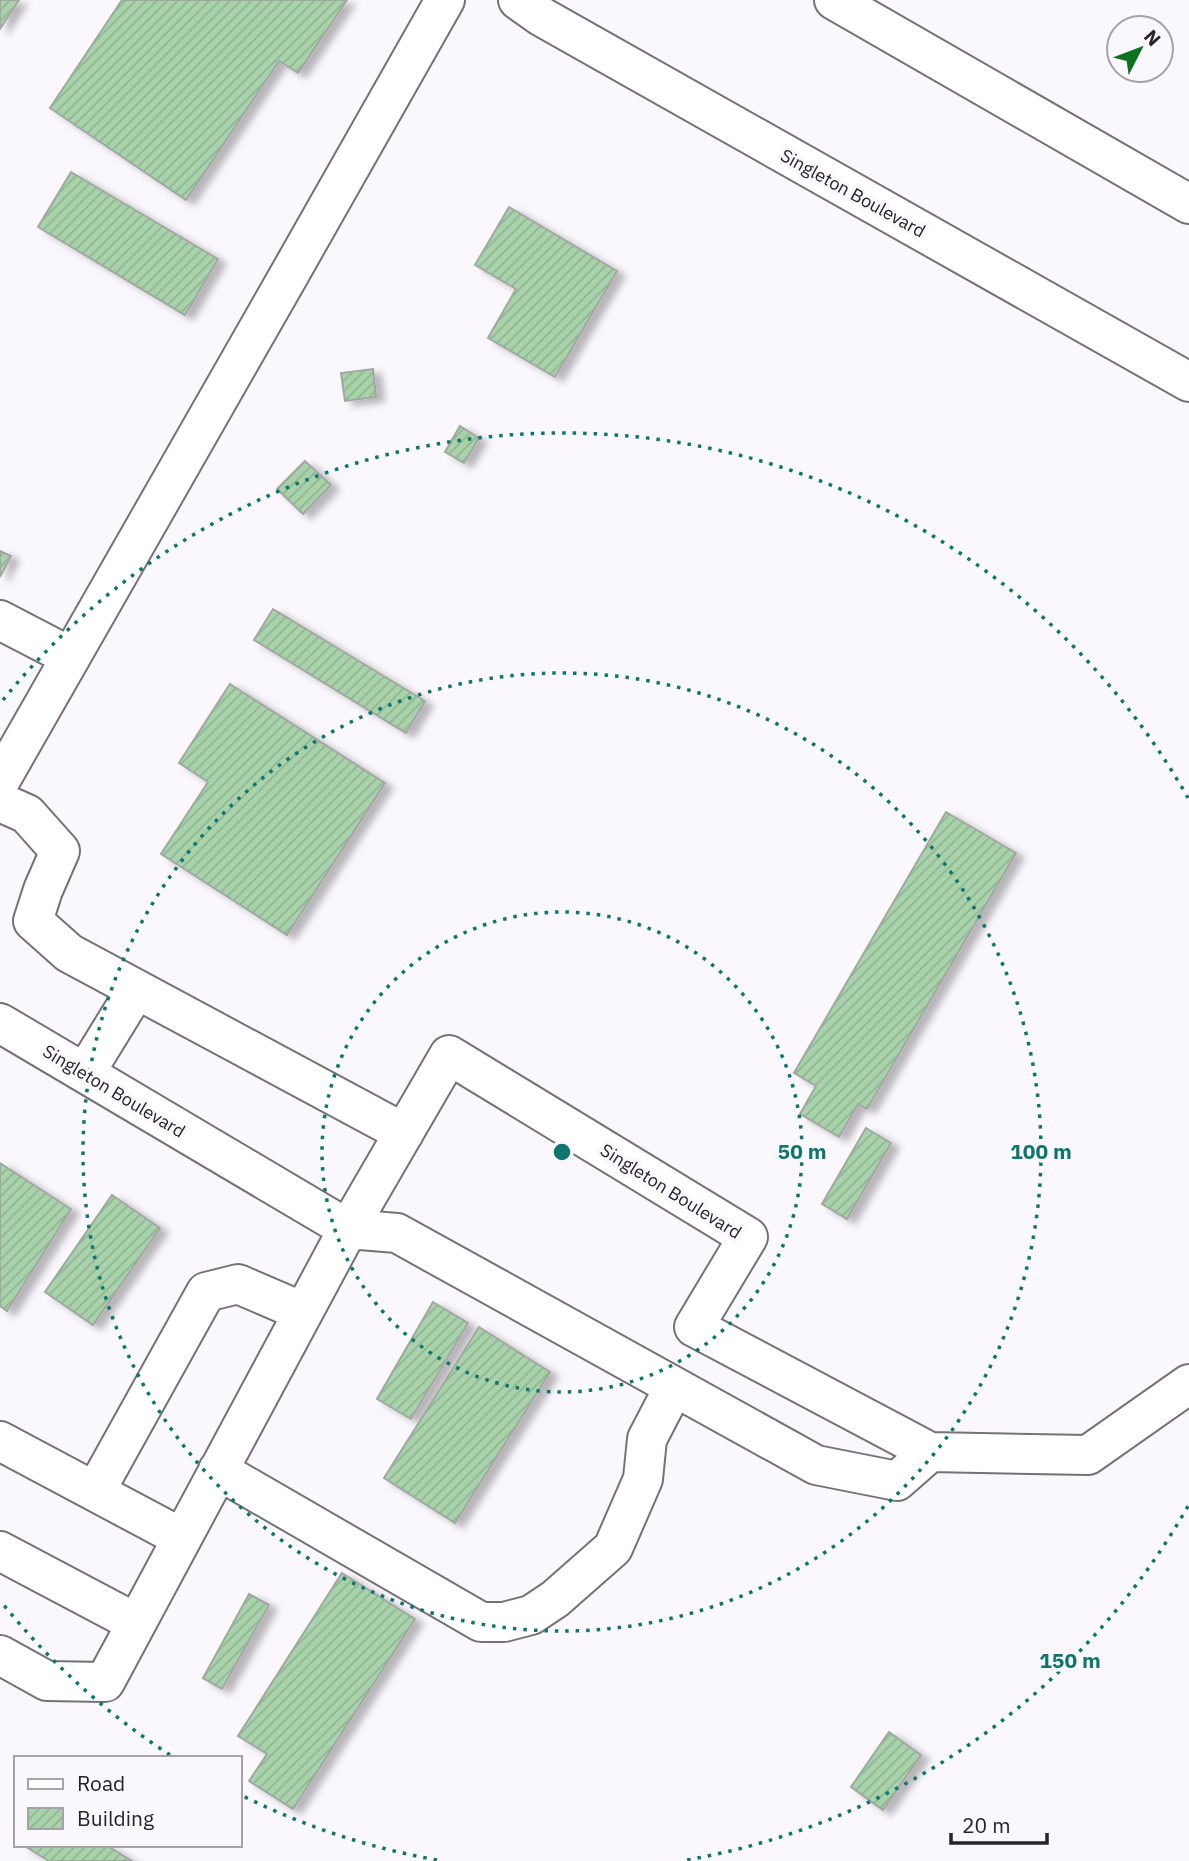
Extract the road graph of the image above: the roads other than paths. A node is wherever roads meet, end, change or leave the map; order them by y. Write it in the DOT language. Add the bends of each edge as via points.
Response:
graph roads {
  1 [pos="445,0"];
  2 [pos="518,0"];
  3 [pos="834,0"];
  4 [pos="1189,204"];
  5 [pos="1189,382"];
  6 [pos="0,620"];
  7 [pos="71,657"];
  8 [pos="0,781"];
  9 [pos="0,802"];
  10 [pos="136,990"];
  11 [pos="0,1023"];
  12 [pos="85,1073"];
  13 [pos="404,1133"];
  14 [pos="348,1230"];
  15 [pos="303,1312"];
  16 [pos="1189,1384"];
  17 [pos="674,1387"];
  18 [pos="0,1441"];
  19 [pos="930,1452"];
  20 [pos="218,1470"];
  21 [pos="96,1490"];
  22 [pos="182,1538"];
  23 [pos="0,1551"];
  24 [pos="136,1623"];
  25 [pos="0,1655"];
  1 -- 7 [label="lane"];
  2 -- 5 [label="lane, Singleton Boulevard"];
  3 -- 4 [label="lane"];
  6 -- 7 [label="lane"];
  7 -- 8 [label="lane"];
  9 -- 10 [label="lane" via="27,814 60,851 33,920 69,953"];
  10 -- 12 [label="lane"];
  10 -- 13 [label="lane"];
  11 -- 12 [label="lane, Singleton Boulevard"];
  12 -- 14 [label="lane, Singleton Boulevard"];
  13 -- 14 [label="lane, Singleton Boulevard"];
  13 -- 19 [label="lane, Singleton Boulevard" via="449,1055 748,1237 694,1327"];
  14 -- 15 [label="lane"];
  14 -- 17 [label="lane" via="397,1233"];
  15 -- 20 [label="lane"];
  15 -- 21 [label="lane" via="238,1284 206,1292"];
  16 -- 19 [label="lane, Singleton Boulevard" via="1088,1455"];
  17 -- 19 [label="lane" via="816,1465 897,1481"];
  17 -- 20 [label="lane" via="647,1439 643,1479 612,1548 555,1599 531,1615 504,1622 481,1622"];
  18 -- 21 [label="lane"];
  20 -- 22 [label="lane"];
  21 -- 22 [label="lane"];
  22 -- 24 [label="lane"];
  23 -- 24 [label="lane"];
  24 -- 25 [label="lane" via="105,1682 47,1681"];
}
